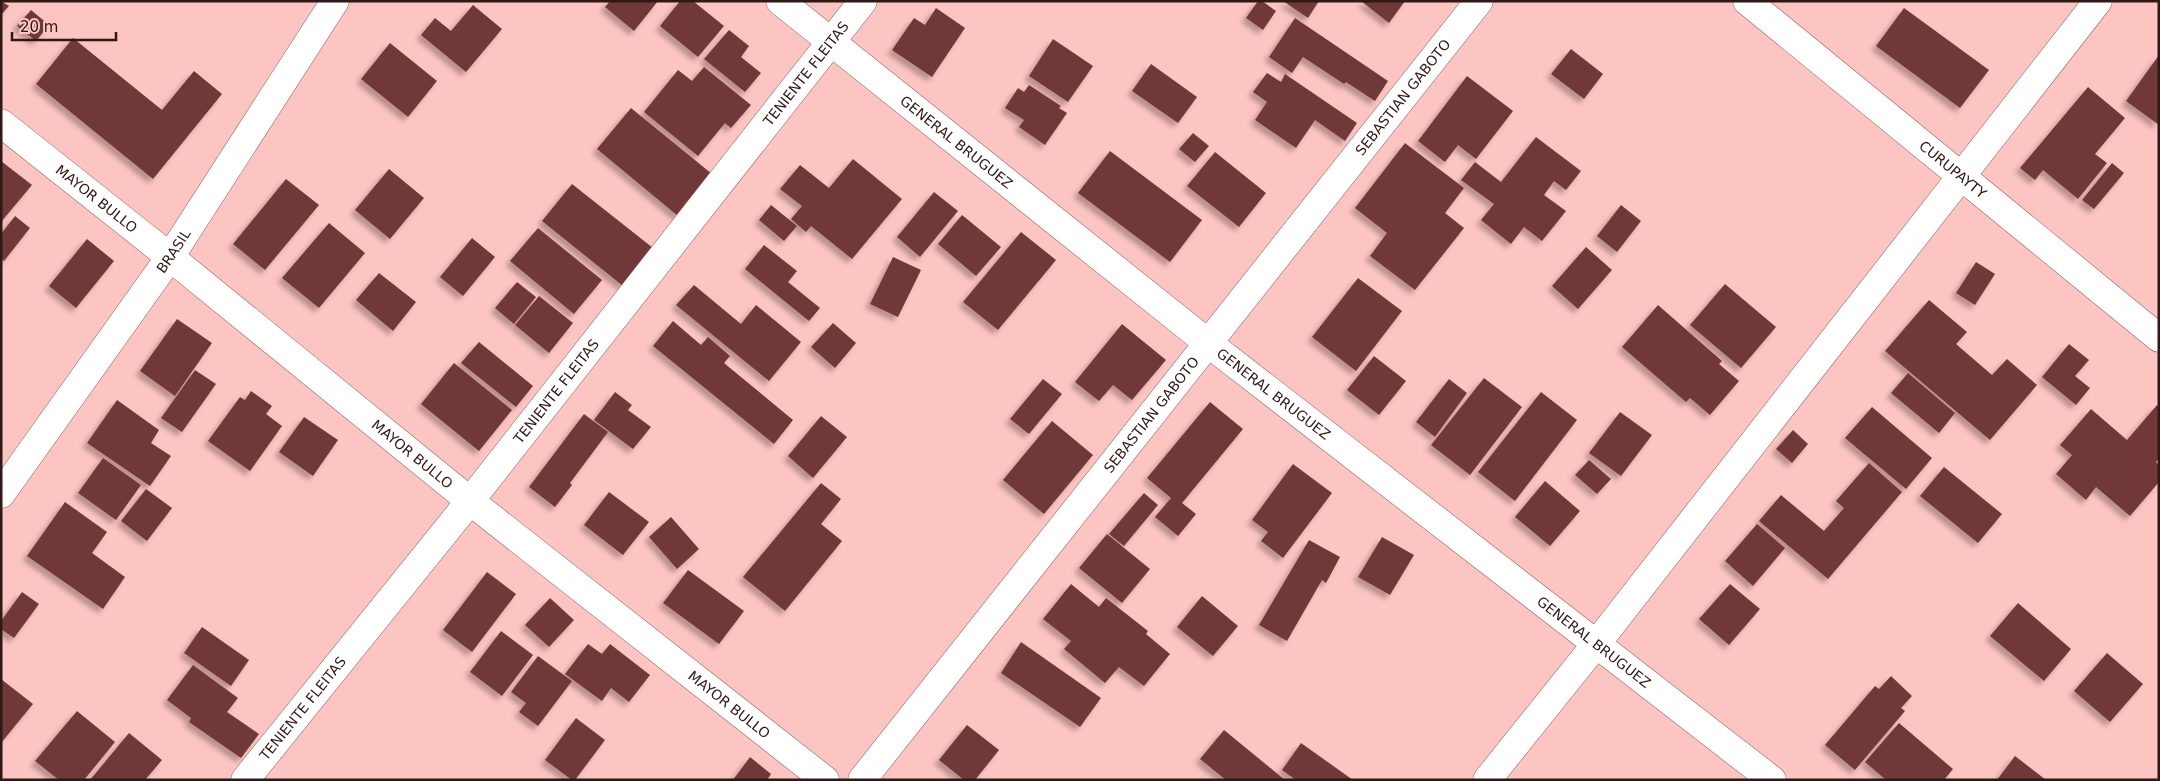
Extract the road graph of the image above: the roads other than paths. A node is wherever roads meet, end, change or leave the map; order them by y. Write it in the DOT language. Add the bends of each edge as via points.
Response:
graph roads {
  1 [pos="335,1"];
  2 [pos="780,1"];
  3 [pos="863,1"];
  4 [pos="1479,1"];
  5 [pos="1747,1"];
  6 [pos="2098,1"];
  7 [pos="831,42"];
  8 [pos="1,123"];
  9 [pos="1960,177"];
  10 [pos="170,256"];
  11 [pos="2159,338"];
  12 [pos="1208,343"];
  13 [pos="1,494"];
  14 [pos="470,500"];
  15 [pos="1597,643"];
  16 [pos="245,780"];
  17 [pos="825,780"];
  18 [pos="862,780"];
  19 [pos="1487,780"];
  20 [pos="1772,780"];
  1 -- 10 [label="street, BRASIL"];
  2 -- 7 [label="street, GENERAL BRUGUEZ"];
  3 -- 7 [label="street, TENIENTE FLEITAS"];
  4 -- 12 [label="street, SEBASTIAN GABOTO"];
  5 -- 9 [label="street, CURUPAYTY"];
  6 -- 9 [label="street"];
  7 -- 12 [label="street, GENERAL BRUGUEZ"];
  7 -- 14 [label="street, TENIENTE FLEITAS"];
  8 -- 10 [label="street, MAYOR BULLO"];
  9 -- 11 [label="street, CURUPAYTY"];
  9 -- 15 [label="street"];
  10 -- 13 [label="street, BRASIL"];
  10 -- 14 [label="street, MAYOR BULLO"];
  12 -- 15 [label="street, GENERAL BRUGUEZ"];
  12 -- 18 [label="street, SEBASTIAN GABOTO"];
  14 -- 16 [label="street, TENIENTE FLEITAS"];
  14 -- 17 [label="street, MAYOR BULLO"];
  15 -- 19 [label="street"];
  15 -- 20 [label="street, GENERAL BRUGUEZ"];
}
